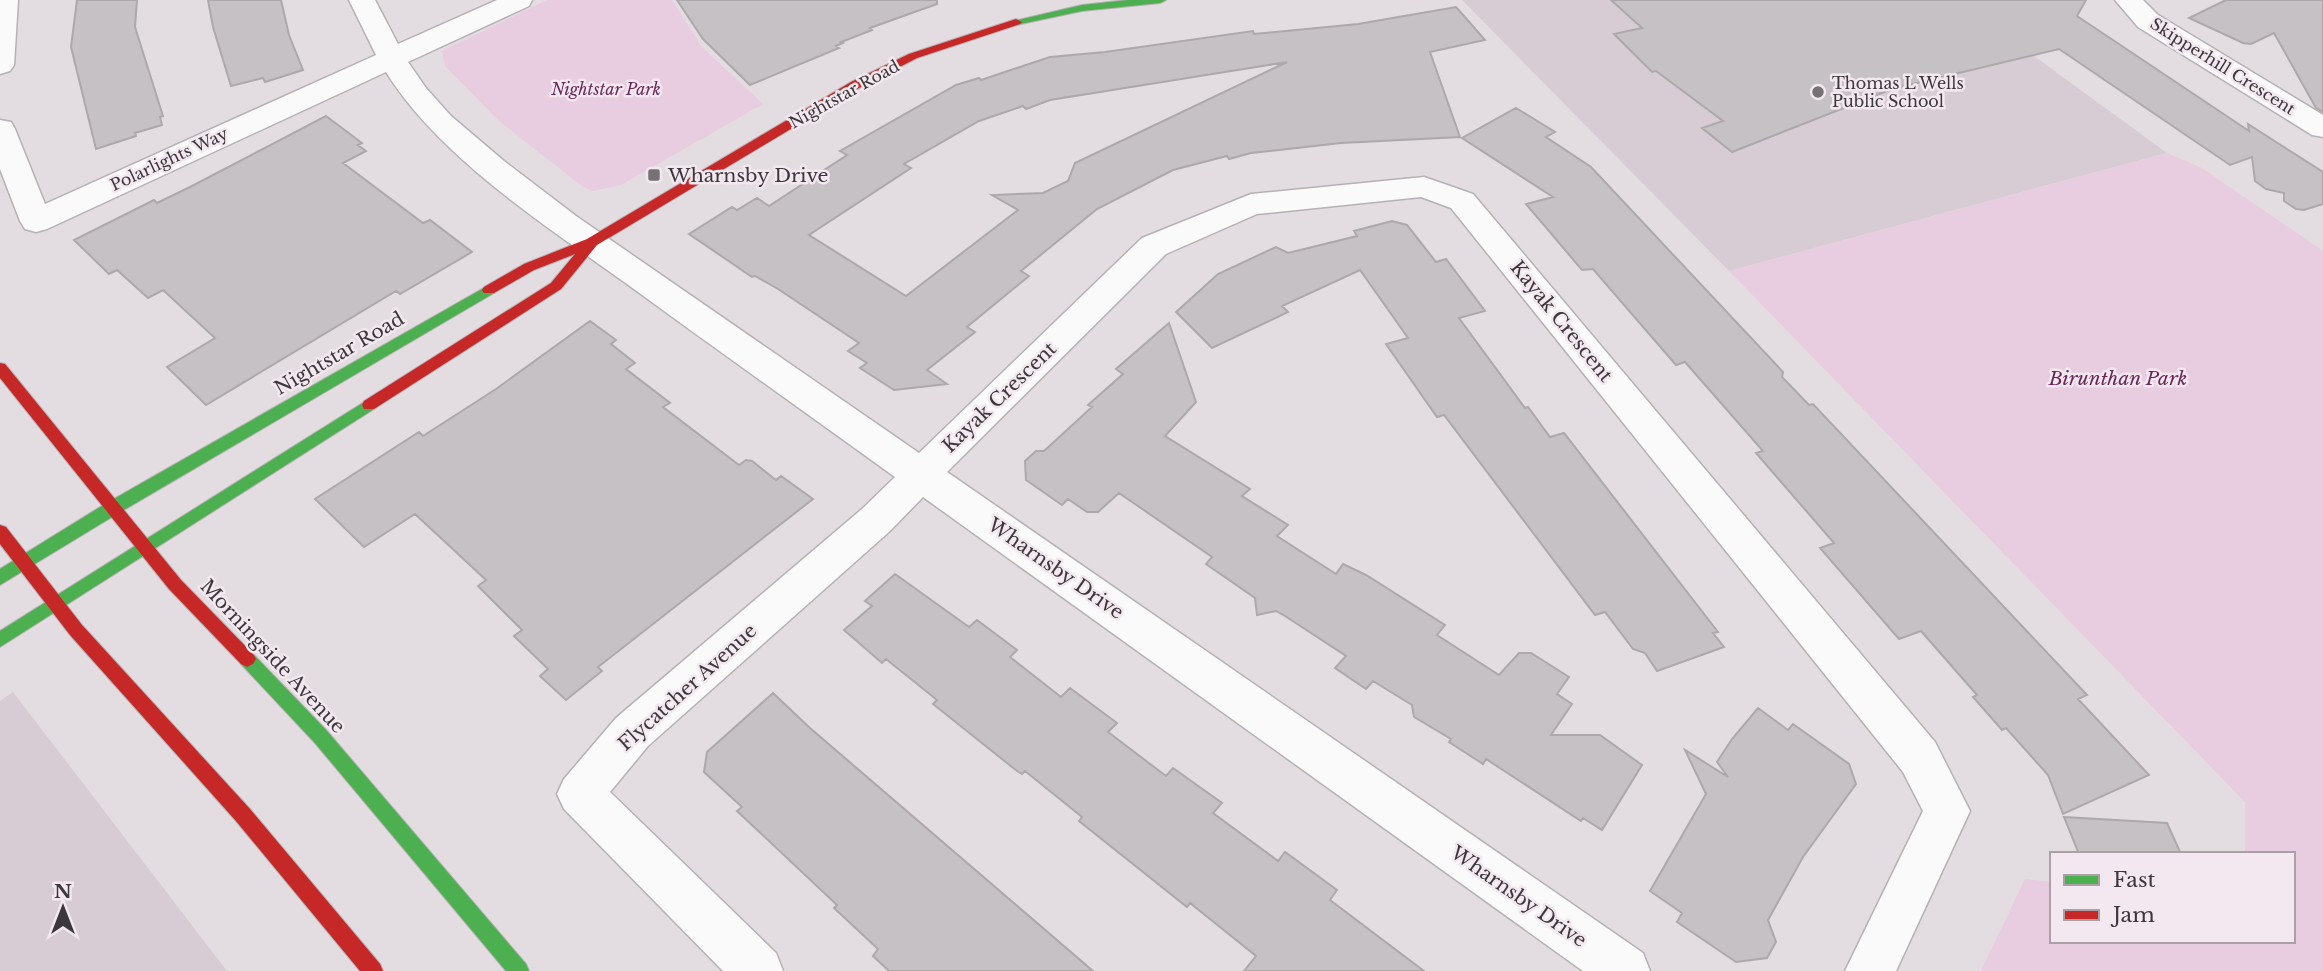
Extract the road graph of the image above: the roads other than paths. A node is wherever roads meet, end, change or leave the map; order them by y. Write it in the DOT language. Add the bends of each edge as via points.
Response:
graph roads {
  1 [pos="5,0"];
  2 [pos="362,0"];
  3 [pos="519,0"];
  4 [pos="1160,0"];
  5 [pos="2127,0"];
  6 [pos="392,57"];
  7 [pos="0,65"];
  8 [pos="0,128"];
  9 [pos="2323,128"];
  10 [pos="592,242"];
  11 [pos="0,368"];
  12 [pos="922,473"];
  13 [pos="111,509"];
  14 [pos="0,532"];
  15 [pos="146,546"];
  16 [pos="26,564"];
  17 [pos="0,579"];
  18 [pos="57,604"];
  19 [pos="0,640"];
  20 [pos="373,971"];
  21 [pos="519,971"];
  22 [pos="758,971"];
  23 [pos="1625,971"];
  24 [pos="1870,971"];
  1 -- 7 [label="street"];
  2 -- 6 [label="street, Wharnsby Drive"];
  3 -- 6 [label="street"];
  4 -- 10 [label="street, Nightstar Road" via="1082,8 997,26 913,56 855,85"];
  5 -- 9 [label="street, Skipperhill Crescent" via="2148,21"];
  6 -- 8 [label="street, Polarlights Way" via="36,221"];
  6 -- 10 [label="street, Wharnsby Drive" via="424,106"];
  10 -- 12 [label="street, Wharnsby Drive"];
  10 -- 13 [label="street, Nightstar Road" via="529,267"];
  10 -- 15 [label="street, Nightstar Road" via="556,286"];
  11 -- 13 [label="street, Morningside Avenue"];
  12 -- 22 [label="street, Flycatcher Avenue" via="876,520 632,732 580,794"];
  12 -- 23 [label="street, Wharnsby Drive"];
  12 -- 24 [label="street, Kayak Crescent" via="1154,246 1251,204 1424,187 1462,201 1910,746 1947,811"];
  13 -- 15 [label="street, Morningside Avenue"];
  13 -- 16 [label="street, Nightstar Road"];
  14 -- 16 [label="street"];
  15 -- 18 [label="street, Nightstar Road"];
  15 -- 21 [label="street, Morningside Avenue" via="321,737"];
  16 -- 17 [label="street, Nightstar Road"];
  16 -- 18 [label="street"];
  18 -- 19 [label="street, Nightstar Road"];
  18 -- 20 [label="street"];
}
